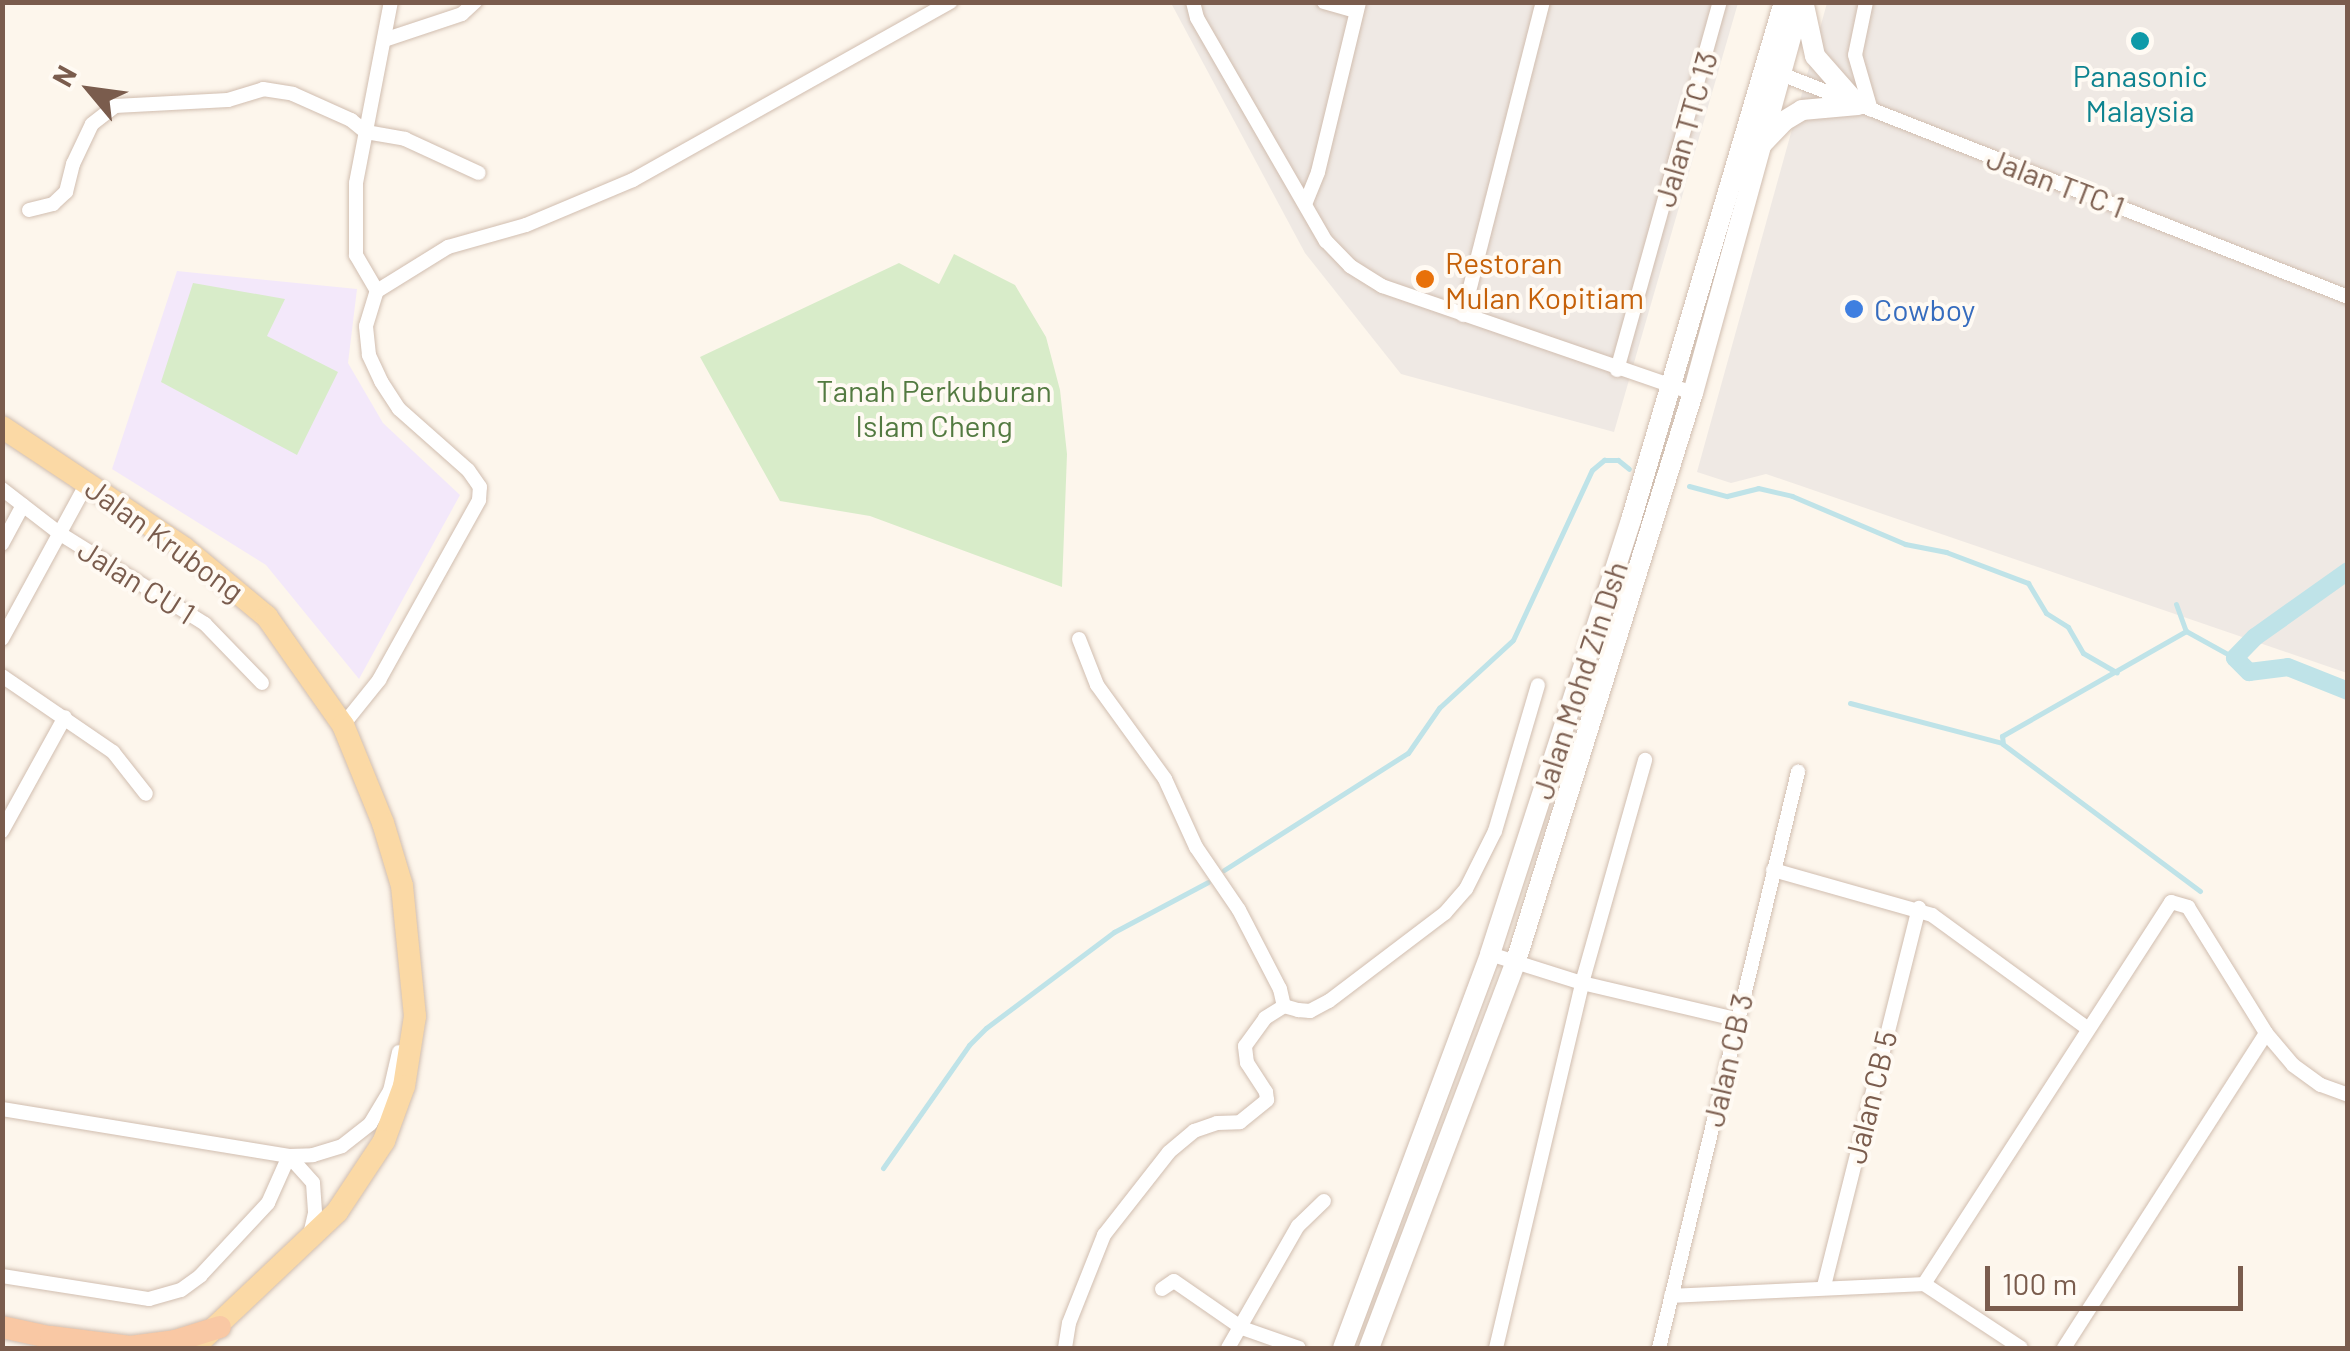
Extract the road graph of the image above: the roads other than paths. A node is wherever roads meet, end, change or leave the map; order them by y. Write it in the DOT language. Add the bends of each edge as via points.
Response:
graph roads {
  1 [pos="392,2"];
  2 [pos="475,2"];
  3 [pos="950,2"];
  4 [pos="1193,2"];
  5 [pos="1324,2"];
  6 [pos="1543,2"];
  7 [pos="1720,2"];
  8 [pos="1784,2"];
  9 [pos="1802,2"];
  10 [pos="1866,2"];
  11 [pos="1358,6"];
  12 [pos="384,40"];
  13 [pos="1772,71"];
  14 [pos="1865,107"];
  15 [pos="366,132"];
  16 [pos="1758,149"];
  17 [pos="478,172"];
  18 [pos="1306,202"];
  19 [pos="29,210"];
  20 [pos="377,291"];
  21 [pos="2348,297"];
  22 [pos="1464,315"];
  23 [pos="1617,370"];
  24 [pos="1669,388"];
  25 [pos="1693,393"];
  26 [pos="2,427"];
  27 [pos="86,482"];
  28 [pos="2,489"];
  29 [pos="23,505"];
  30 [pos="59,533"];
  31 [pos="2,544"];
  32 [pos="2,638"];
  33 [pos="1079,639"];
  34 [pos="2,676"];
  35 [pos="262,683"];
  36 [pos="1538,685"];
  37 [pos="65,717"];
  38 [pos="343,724"];
  39 [pos="1645,760"];
  40 [pos="1798,772"];
  41 [pos="146,794"];
  42 [pos="2,831"];
  43 [pos="1773,870"];
  44 [pos="1918,908"];
  45 [pos="1490,954"];
  46 [pos="1515,964"];
  47 [pos="1582,983"];
  48 [pos="1284,1006"];
  49 [pos="415,1016"];
  50 [pos="1736,1019"];
  51 [pos="2087,1028"];
  52 [pos="2266,1033"];
  53 [pos="2348,1096"];
  54 [pos="2,1109"];
  55 [pos="289,1156"];
  56 [pos="1324,1201"];
  57 [pos="306,1245"];
  58 [pos="2,1276"];
  59 [pos="1924,1284"];
  60 [pos="1824,1286"];
  61 [pos="1162,1289"];
  62 [pos="1671,1296"];
  63 [pos="2,1327"];
  64 [pos="1242,1328"];
  65 [pos="51,1337"];
  66 [pos="215,1338"];
  67 [pos="103,1348"];
  68 [pos="193,1348"];
  69 [pos="1065,1348"];
  70 [pos="1228,1348"];
  71 [pos="1298,1348"];
  72 [pos="1343,1348"];
  73 [pos="1370,1348"];
  74 [pos="1496,1348"];
  75 [pos="1660,1348"];
  76 [pos="2021,1348"];
  77 [pos="2064,1348"];
  1 -- 12 [label="street"];
  2 -- 12 [label="street" via="462,14"];
  3 -- 20 [label="street" via="633,180 448,247"];
  4 -- 18 [label="street"];
  5 -- 11 [label="street"];
  6 -- 22 [label="street"];
  7 -- 23 [label="street, Jalan TTC 13"];
  8 -- 13 [label="main road, Jalan Mohd Zin Dsh"];
  9 -- 13 [label="main road, Jalan Mohd Zin Dsh"];
  9 -- 14 [label="main road" via="1815,56"];
  10 -- 14 [label="street" via="1855,56"];
  11 -- 18 [label="street"];
  12 -- 15 [label="street"];
  13 -- 14 [label="street, Jalan TTC 1"];
  13 -- 16 [label="main road, Jalan Mohd Zin Dsh"];
  13 -- 24 [label="main road, Jalan Mohd Zin Dsh"];
  14 -- 16 [label="main road" via="1802,110"];
  14 -- 21 [label="street, Jalan TTC 1"];
  15 -- 17 [label="street" via="405,140"];
  15 -- 19 [label="street" via="293,94 263,89 228,100 115,106 92,124 66,192 54,204"];
  15 -- 20 [label="street" via="356,183 356,255"];
  16 -- 25 [label="main road, Jalan Mohd Zin Dsh"];
  18 -- 22 [label="street" via="1326,241 1350,266 1382,286"];
  20 -- 38 [label="street" via="366,326 381,381 399,409 468,470 480,500 380,680"];
  22 -- 23 [label="street"];
  23 -- 24 [label="street"];
  24 -- 25 [label="street"];
  24 -- 45 [label="main road, Jalan Mohd Zin Dsh"];
  25 -- 46 [label="main road, Jalan Mohd Zin Dsh"];
  26 -- 27 [label="main road, Jalan Krubong"];
  27 -- 30 [label="street"];
  27 -- 38 [label="main road, Jalan Krubong" via="249,598"];
  28 -- 29 [label="street, Jalan CU 1"];
  29 -- 30 [label="street, Jalan CU 1"];
  29 -- 31 [label="street"];
  30 -- 32 [label="street"];
  30 -- 35 [label="street, Jalan CU 1" via="206,624"];
  33 -- 48 [label="street" via="1097,685 1164,778 1196,847 1239,910"];
  34 -- 37 [label="street"];
  36 -- 48 [label="street" via="1495,831 1466,889 1445,913 1329,1000 1310,1011"];
  37 -- 41 [label="street" via="114,752"];
  37 -- 42 [label="street"];
  38 -- 49 [label="main road, Jalan Krubong" via="402,886"];
  39 -- 47 [label="street"];
  40 -- 43 [label="street, Jalan CB 3"];
  43 -- 44 [label="street"];
  43 -- 50 [label="street, Jalan CB 3"];
  44 -- 51 [label="street"];
  44 -- 60 [label="street, Jalan CB 5"];
  45 -- 46 [label="street"];
  45 -- 72 [label="main road, Jalan Mohd Zin Dsh"];
  46 -- 47 [label="street"];
  46 -- 73 [label="main road, Jalan Mohd Zin Dsh"];
  47 -- 50 [label="street"];
  47 -- 74 [label="street"];
  48 -- 69 [label="street" via="1244,1046 1266,1100 1240,1122 1194,1131 1168,1152 1104,1235"];
  49 -- 55 [label="street" via="390,1090 370,1124 328,1152"];
  49 -- 57 [label="main road, Jalan Krubong" via="404,1086 378,1152 357,1188"];
  50 -- 62 [label="street, Jalan CB 3"];
  51 -- 52 [label="street" via="2171,902 2188,907"];
  51 -- 59 [label="street"];
  52 -- 53 [label="street" via="2306,1076"];
  52 -- 77 [label="street"];
  54 -- 55 [label="street"];
  55 -- 57 [label="street" via="313,1183 315,1213"];
  55 -- 58 [label="street" via="268,1203 180,1290 149,1299"];
  56 -- 64 [label="street" via="1298,1226"];
  57 -- 66 [label="main road, Jalan Krubong"];
  59 -- 60 [label="street"];
  59 -- 76 [label="street"];
  60 -- 62 [label="street"];
  61 -- 64 [label="street" via="1174,1282"];
  62 -- 75 [label="street, Jalan CB 3"];
  63 -- 65 [label="highway"];
  64 -- 70 [label="street"];
  64 -- 71 [label="street"];
  65 -- 66 [label="highway" via="130,1346"];
  65 -- 67 [label="highway"];
  66 -- 68 [label="main road, Jalan Krubong"];
}
